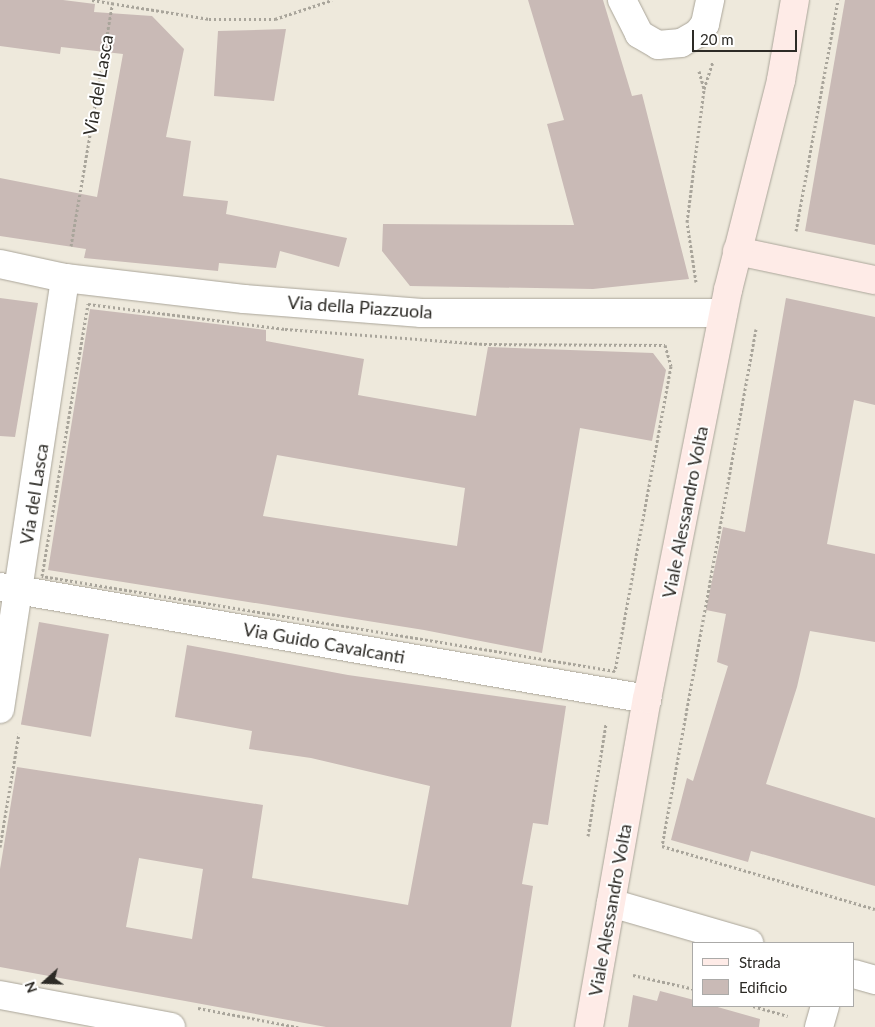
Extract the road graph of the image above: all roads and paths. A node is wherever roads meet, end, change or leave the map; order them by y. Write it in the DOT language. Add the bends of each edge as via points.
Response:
graph roads {
  1 [pos="92,0"];
  2 [pos="332,0"];
  3 [pos="622,0"];
  4 [pos="710,0"];
  5 [pos="795,0"];
  6 [pos="838,0"];
  7 [pos="113,2"];
  8 [pos="715,54"];
  9 [pos="795,238"];
  10 [pos="70,249"];
  11 [pos="737,250"];
  12 [pos="0,264"];
  13 [pos="66,278"];
  14 [pos="875,280"];
  15 [pos="696,283"];
  16 [pos="87,311"];
  17 [pos="724,313"];
  18 [pos="756,326"];
  19 [pos="665,345"];
  20 [pos="10,589"];
  21 [pos="647,698"];
  22 [pos="0,709"];
  23 [pos="611,903"];
  24 [pos="875,910"];
  25 [pos="746,942"];
  26 [pos="855,974"];
  27 [pos="875,980"];
  28 [pos="632,982"];
  29 [pos="692,988"];
  30 [pos="0,994"];
  31 [pos="757,1007"];
  32 [pos="825,1007"];
  33 [pos="794,1017"];
  34 [pos="171,1027"];
  35 [pos="589,1027"];
  36 [pos="819,1027"];
  1 -- 7 [label="path"];
  2 -- 7 [label="path" via="276,19 208,19"];
  3 -- 4 [label="street" via="638,34 658,45 681,43 698,33 705,24"];
  5 -- 11 [label="main road, Viale Alessandro Volta" via="782,80"];
  6 -- 9 [label="path"];
  7 -- 10 [label="path, Via del Lasca"];
  8 -- 15 [label="path" via="704,89 687,222"];
  11 -- 14 [label="main road"];
  11 -- 17 [label="main road, Viale Alessandro Volta"];
  12 -- 13 [label="street, Via della Piazzuola"];
  13 -- 17 [label="street, Via della Piazzuola" via="244,300 421,313"];
  13 -- 20 [label="street, Via del Lasca"];
  16 -- 19 [label="path" via="42,576 615,671 671,366"];
  17 -- 21 [label="main road, Viale Alessandro Volta"];
  18 -- 24 [label="path" via="662,846"];
  20 -- 21 [label="street, Via Guido Cavalcanti"];
  20 -- 22 [label="street, Via del Lasca"];
  21 -- 23 [label="main road, Viale Alessandro Volta"];
  23 -- 25 [label="street"];
  23 -- 35 [label="main road, Viale Alessandro Volta"];
  26 -- 27 [label="street"];
  28 -- 29 [label="path" via="633,973"];
  30 -- 34 [label="street"];
  31 -- 33 [label="path"];
  32 -- 36 [label="street"];
}
